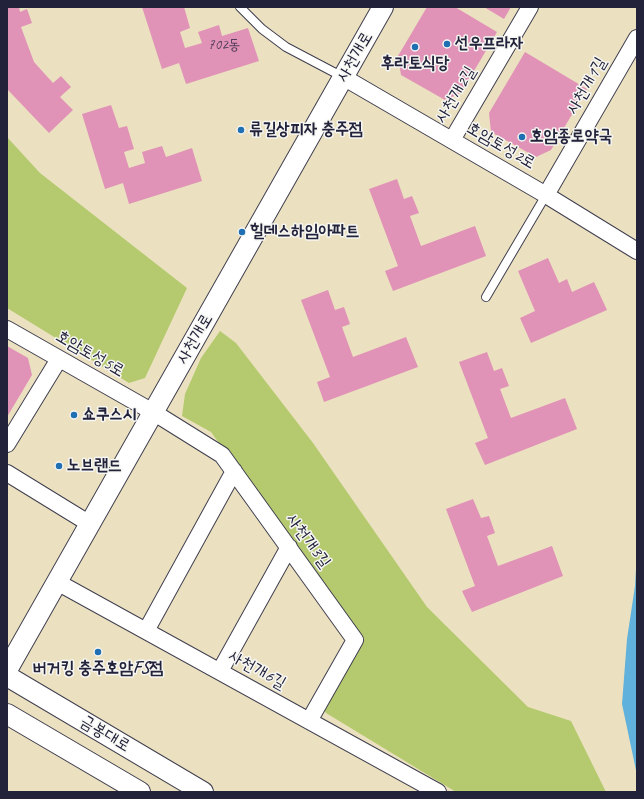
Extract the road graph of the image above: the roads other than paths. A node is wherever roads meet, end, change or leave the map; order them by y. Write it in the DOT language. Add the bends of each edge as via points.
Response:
graph roads {
  1 [pos="240,7"];
  2 [pos="383,7"];
  3 [pos="530,7"];
  4 [pos="637,38"];
  5 [pos="343,77"];
  6 [pos="452,140"];
  7 [pos="546,195"];
  8 [pos="637,251"];
  9 [pos="486,297"];
  10 [pos="7,329"];
  11 [pos="60,359"];
  12 [pos="153,412"];
  13 [pos="7,444"];
  14 [pos="234,471"];
  15 [pos="7,473"];
  16 [pos="90,524"];
  17 [pos="289,547"];
  18 [pos="57,582"];
  19 [pos="146,630"];
  20 [pos="7,670"];
  21 [pos="220,672"];
  22 [pos="7,676"];
  23 [pos="7,714"];
  24 [pos="309,721"];
  25 [pos="140,792"];
  26 [pos="203,792"];
  27 [pos="438,792"];
  1 -- 5 [label="lane" via="262,29 286,47"];
  2 -- 5 [label="street, 사천개로"];
  3 -- 6 [label="street, 사천개2길"];
  4 -- 7 [label="street, 사천개1길"];
  5 -- 6 [label="street, 호암토성2로"];
  5 -- 12 [label="street, 사천개로"];
  6 -- 7 [label="street, 호암토성2로"];
  7 -- 8 [label="street, 호암토성2로"];
  7 -- 9 [label="lane"];
  10 -- 11 [label="street, 호암토성5로"];
  11 -- 12 [label="street, 호암토성5로"];
  11 -- 13 [label="street"];
  12 -- 14 [label="street, 사천개3길" via="222,455"];
  12 -- 16 [label="street, 사천개로"];
  14 -- 17 [label="street, 사천개3길"];
  14 -- 19 [label="street"];
  15 -- 16 [label="street"];
  16 -- 18 [label="street, 사천개로"];
  17 -- 21 [label="street"];
  17 -- 24 [label="street, 사천개3길" via="355,640"];
  18 -- 19 [label="street, 사천개6길"];
  18 -- 20 [label="street, 사천개로"];
  19 -- 21 [label="street, 사천개6길"];
  21 -- 24 [label="street, 사천개6길"];
  22 -- 26 [label="street, 금봉대로"];
  23 -- 25 [label="street, 금봉대로"];
  24 -- 27 [label="street, 사천개6길"];
}
